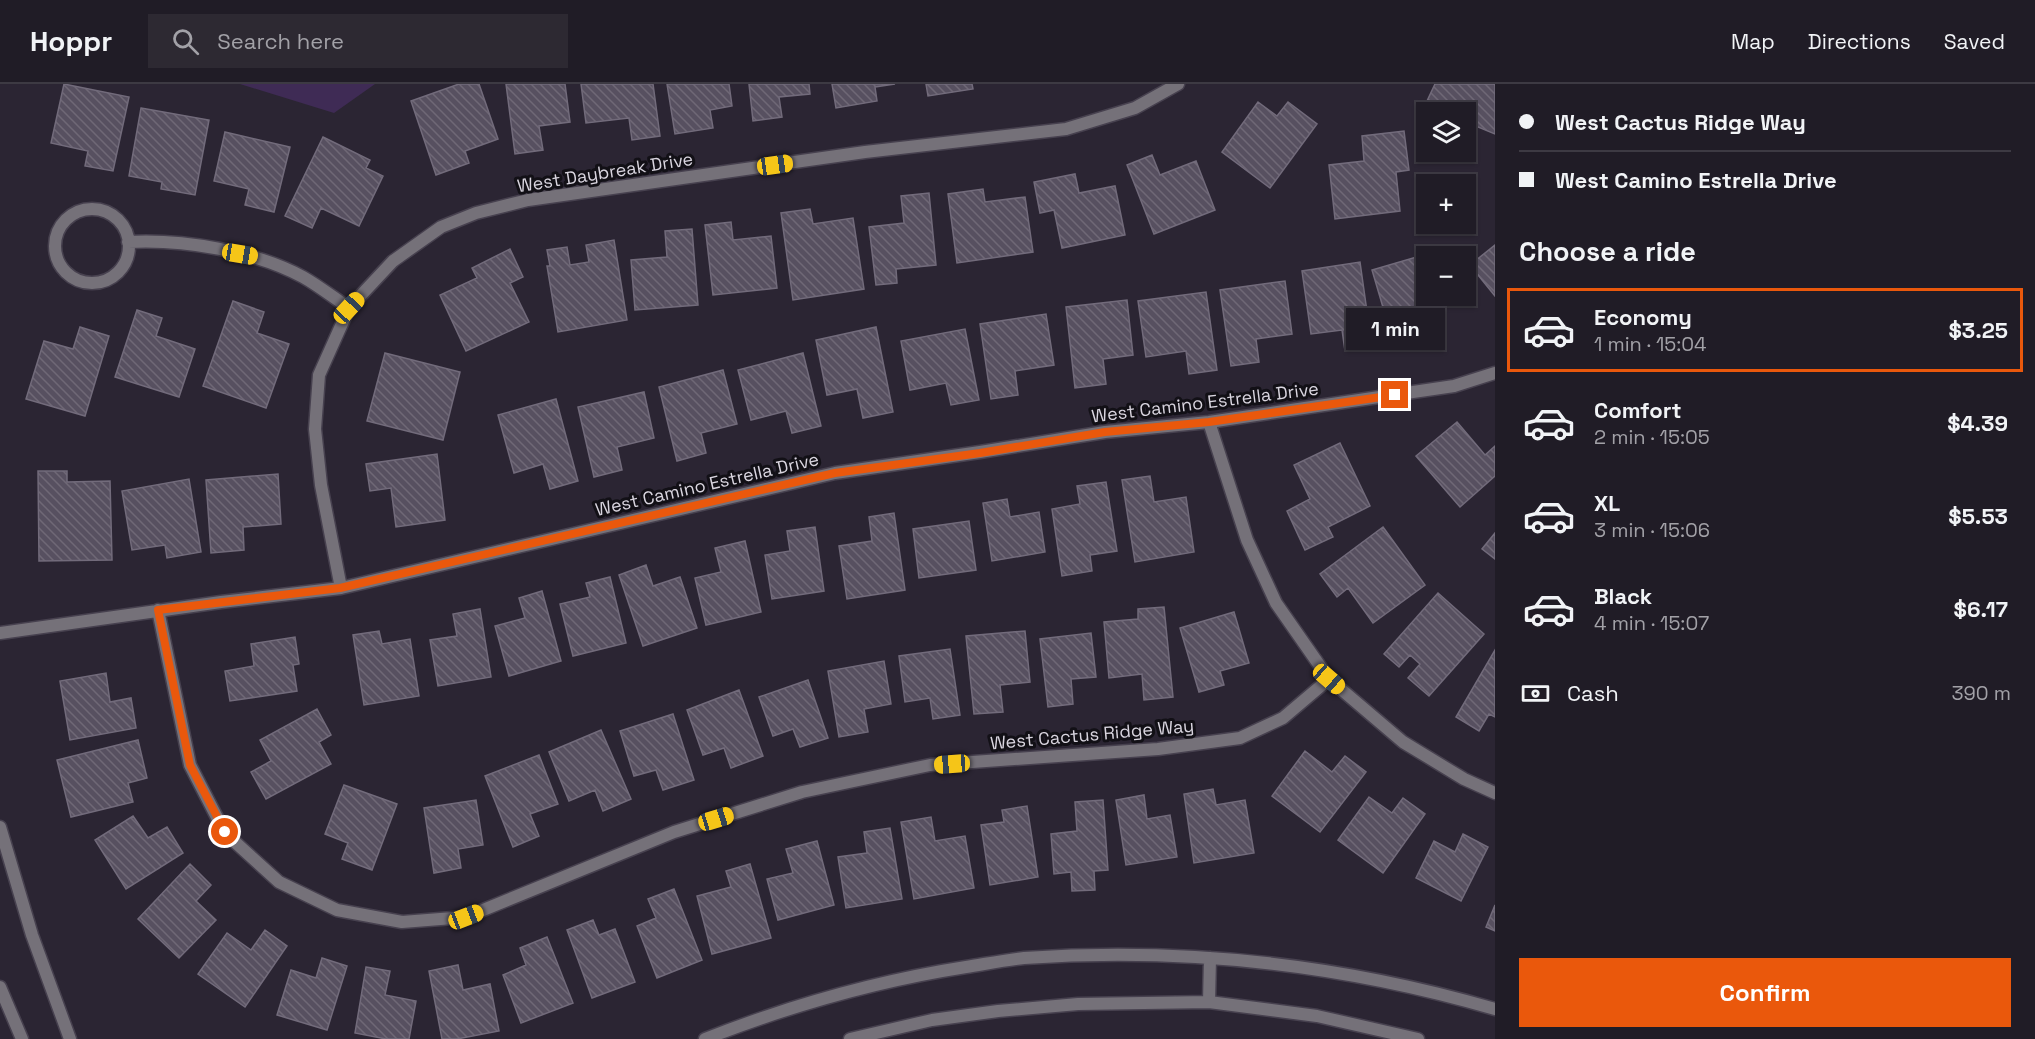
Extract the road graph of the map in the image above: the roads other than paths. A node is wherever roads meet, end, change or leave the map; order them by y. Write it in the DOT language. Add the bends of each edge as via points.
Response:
graph roads {
  1 [pos="1178,84"];
  2 [pos="128,243"];
  3 [pos="349,308"];
  4 [pos="1495,373"];
  5 [pos="1209,422"];
  6 [pos="340,588"];
  7 [pos="158,610"];
  8 [pos="0,633"];
  9 [pos="1329,679"];
  10 [pos="1495,793"];
  11 [pos="0,827"];
  12 [pos="1210,958"];
  13 [pos="0,987"];
  14 [pos="1209,1002"];
  15 [pos="1495,1009"];
  16 [pos="22,1039"];
  17 [pos="70,1039"];
  18 [pos="705,1039"];
  19 [pos="850,1039"];
  20 [pos="1418,1039"];
  1 -- 3 [label="street, West Daybreak Drive" via="1136,108 1066,129 807,160 528,200 476,213 441,227 393,261"];
  2 -- 2 [label="street" via="119,221 98,209 86,209 65,220 55,242 60,266 79,281 91,283 104,281 123,266"];
  2 -- 3 [label="street" via="185,244 258,258 304,277"];
  3 -- 6 [label="street, West Daybreak Drive" via="318,375 315,429"];
  4 -- 5 [label="street, West Camino Estrella Drive" via="1454,386"];
  5 -- 6 [label="street, West Camino Estrella Drive" via="1105,432 835,473"];
  5 -- 9 [label="street" via="1247,540 1276,603"];
  6 -- 7 [label="street, West Camino Estrella Drive"];
  7 -- 8 [label="street, West Camino Estrella Drive"];
  7 -- 9 [label="street, West Cactus Ridge Way" via="190,765 225,832 279,882 337,910 402,922 466,917 674,832 802,792 930,765 1158,749 1240,738 1282,718"];
  9 -- 10 [label="street" via="1403,742"];
  11 -- 17 [label="street" via="32,935"];
  12 -- 14 [label="street"];
  12 -- 15 [label="street" via="1390,981"];
  12 -- 18 [label="street" via="1023,958 922,974 782,1011"];
  13 -- 16 [label="street"];
  14 -- 19 [label="street" via="1078,1004 998,1011 932,1020"];
  14 -- 20 [label="street" via="1317,1016"];
}
